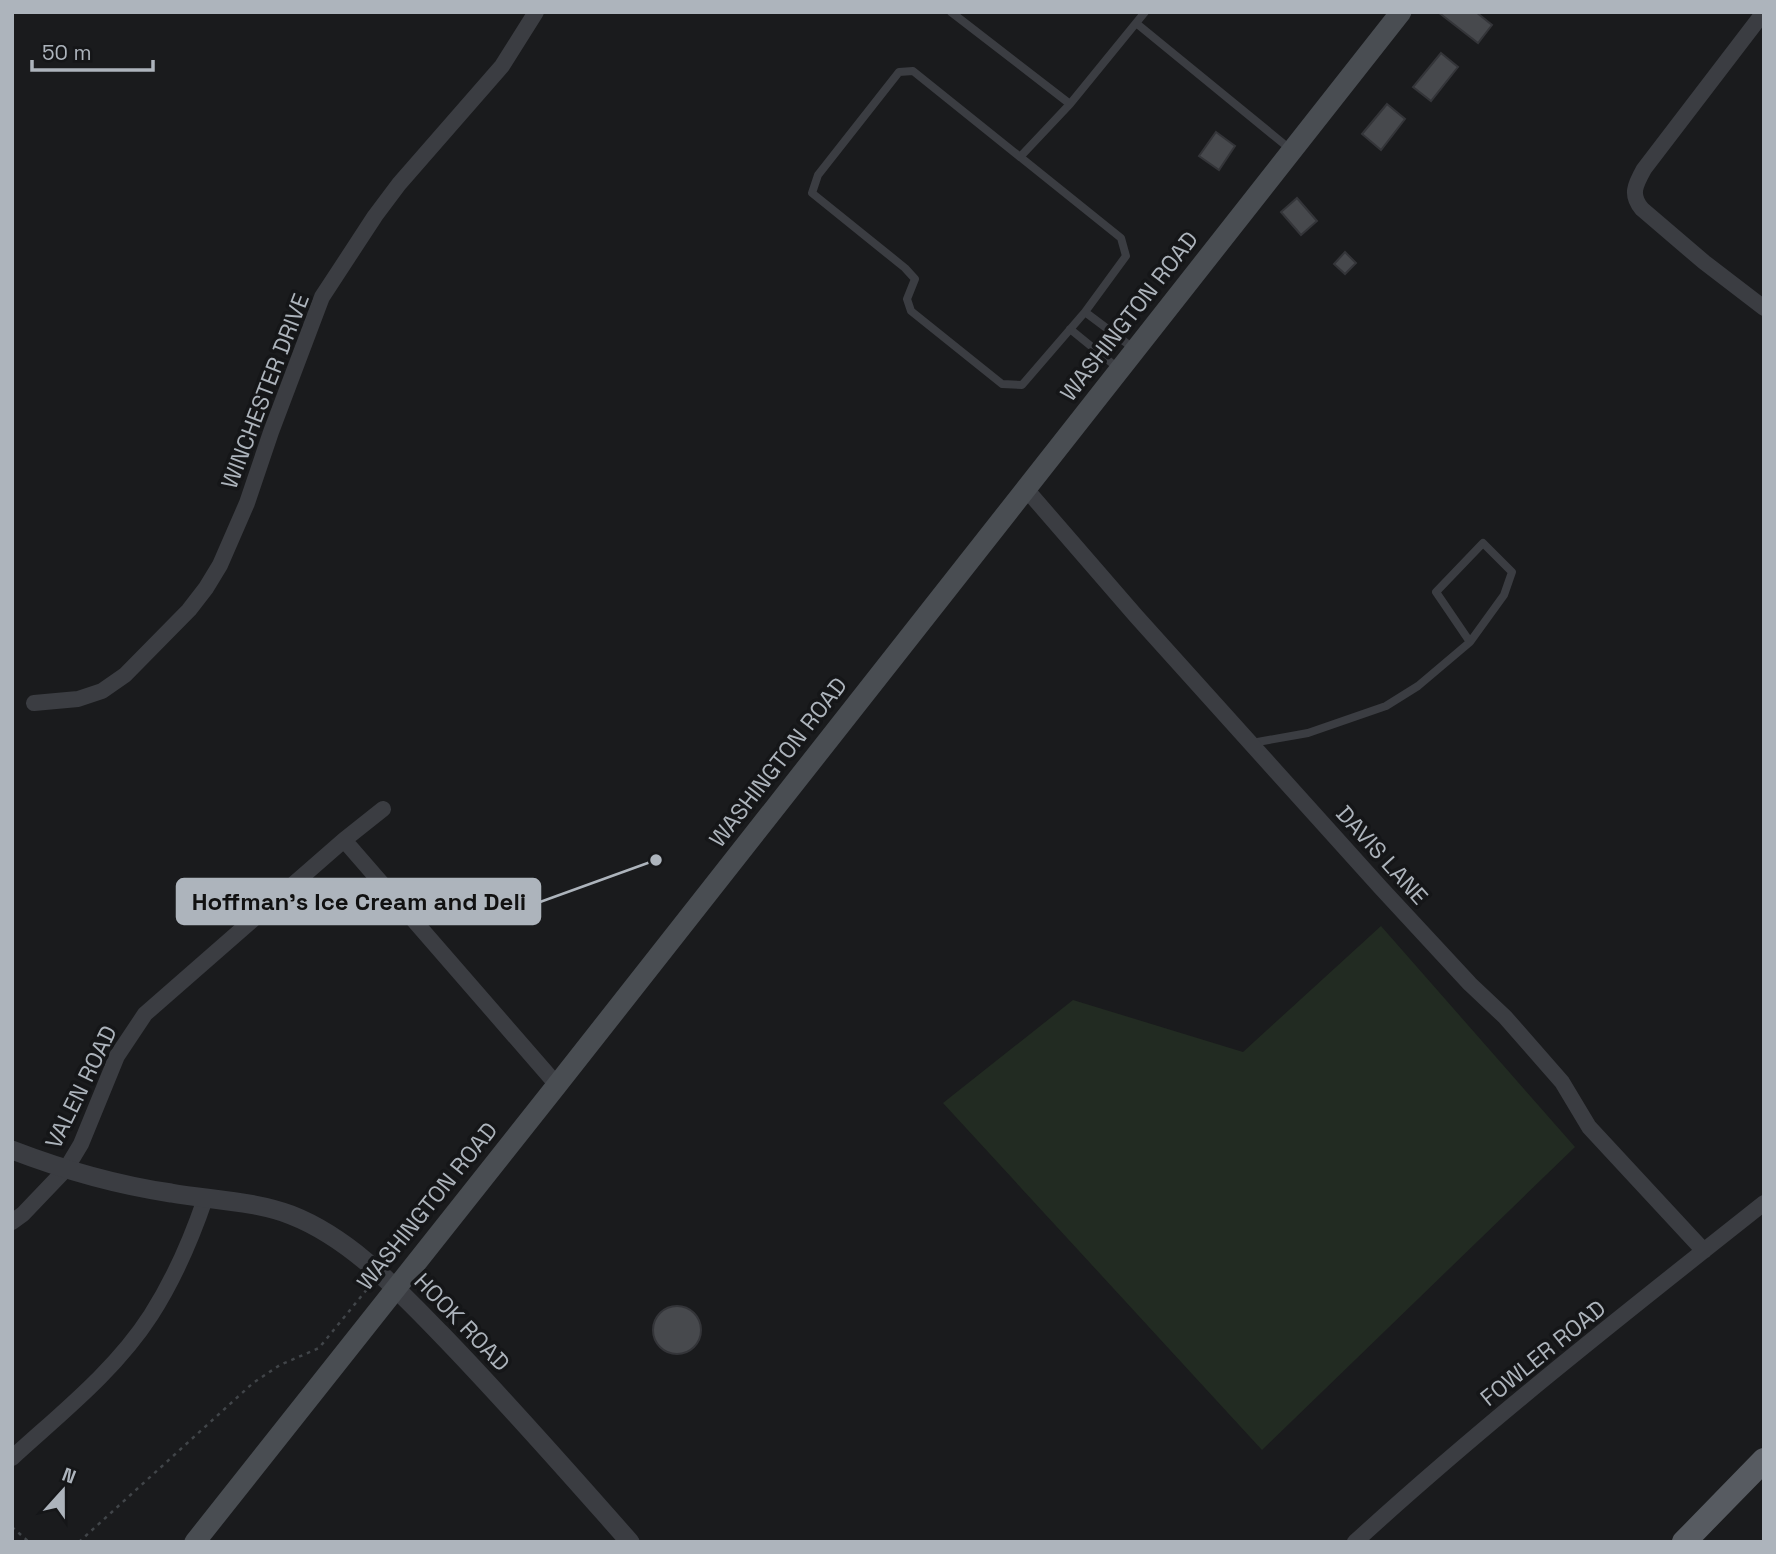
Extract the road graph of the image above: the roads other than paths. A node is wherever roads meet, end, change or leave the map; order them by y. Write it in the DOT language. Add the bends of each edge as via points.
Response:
graph roads {
  1 [pos="536,12"];
  2 [pos="951,12"];
  3 [pos="1145,12"];
  4 [pos="1401,12"];
  5 [pos="1764,12"];
  6 [pos="1136,23"];
  7 [pos="1070,104"];
  8 [pos="1292,151"];
  9 [pos="1020,157"];
  10 [pos="1764,308"];
  11 [pos="1085,312"];
  12 [pos="1070,329"];
  13 [pos="1136,350"];
  14 [pos="1120,370"];
  15 [pos="1026,489"];
  16 [pos="1470,642"];
  17 [pos="34,703"];
  18 [pos="1252,743"];
  19 [pos="383,809"];
  20 [pos="344,839"];
  21 [pos="557,1085"];
  22 [pos="12,1150"];
  23 [pos="66,1169"];
  24 [pos="205,1199"];
  25 [pos="1764,1203"];
  26 [pos="12,1222"];
  27 [pos="1704,1251"];
  28 [pos="396,1289"];
  29 [pos="12,1458"];
  30 [pos="1764,1460"];
  31 [pos="200,1540"];
  32 [pos="630,1542"];
  33 [pos="1355,1542"];
  34 [pos="1684,1542"];
  1 -- 17 [label="street, WINCHESTER DRIVE" via="502,66 389,197 322,297 247,503 206,588 125,675 102,691 78,699"];
  2 -- 7 [label="lane"];
  3 -- 6 [label="lane"];
  4 -- 8 [label="main road, WASHINGTON ROAD"];
  5 -- 10 [label="street" via="1663,144 1633,193 1635,201 1704,262"];
  6 -- 7 [label="lane"];
  6 -- 8 [label="lane"];
  7 -- 9 [label="lane"];
  8 -- 13 [label="main road, WASHINGTON ROAD"];
  9 -- 11 [label="lane" via="1121,238 1126,256"];
  9 -- 12 [label="lane" via="913,71 899,72 818,175 812,193 905,268 915,279 907,299 911,311 1002,384 1022,384"];
  11 -- 12 [label="lane"];
  11 -- 13 [label="lane"];
  12 -- 14 [label="lane"];
  13 -- 14 [label="main road, WASHINGTON ROAD"];
  14 -- 15 [label="main road, WASHINGTON ROAD"];
  15 -- 18 [label="street, DAVIS LANE"];
  15 -- 21 [label="main road, WASHINGTON ROAD"];
  16 -- 16 [label="lane" via="1504,595 1512,572 1483,543 1436,592"];
  16 -- 18 [label="lane" via="1387,706 1308,733"];
  18 -- 27 [label="street, DAVIS LANE" via="1381,888 1505,1017 1562,1082 1589,1127"];
  19 -- 20 [label="street, VALEN ROAD"];
  20 -- 21 [label="street"];
  20 -- 23 [label="street, VALEN ROAD" via="145,1014 117,1056"];
  21 -- 28 [label="main road, WASHINGTON ROAD"];
  22 -- 23 [label="street, HOOK ROAD"];
  23 -- 24 [label="street, HOOK ROAD" via="142,1189"];
  23 -- 26 [label="street, VALEN ROAD"];
  24 -- 28 [label="street, HOOK ROAD" via="291,1215 324,1231"];
  24 -- 29 [label="street" via="190,1241 150,1317 101,1376"];
  25 -- 27 [label="street, FOWLER ROAD"];
  27 -- 33 [label="street, FOWLER ROAD"];
  28 -- 31 [label="main road, WASHINGTON ROAD"];
  28 -- 32 [label="street, HOOK ROAD" via="481,1375"];
  30 -- 34 [label="main road"];
}
